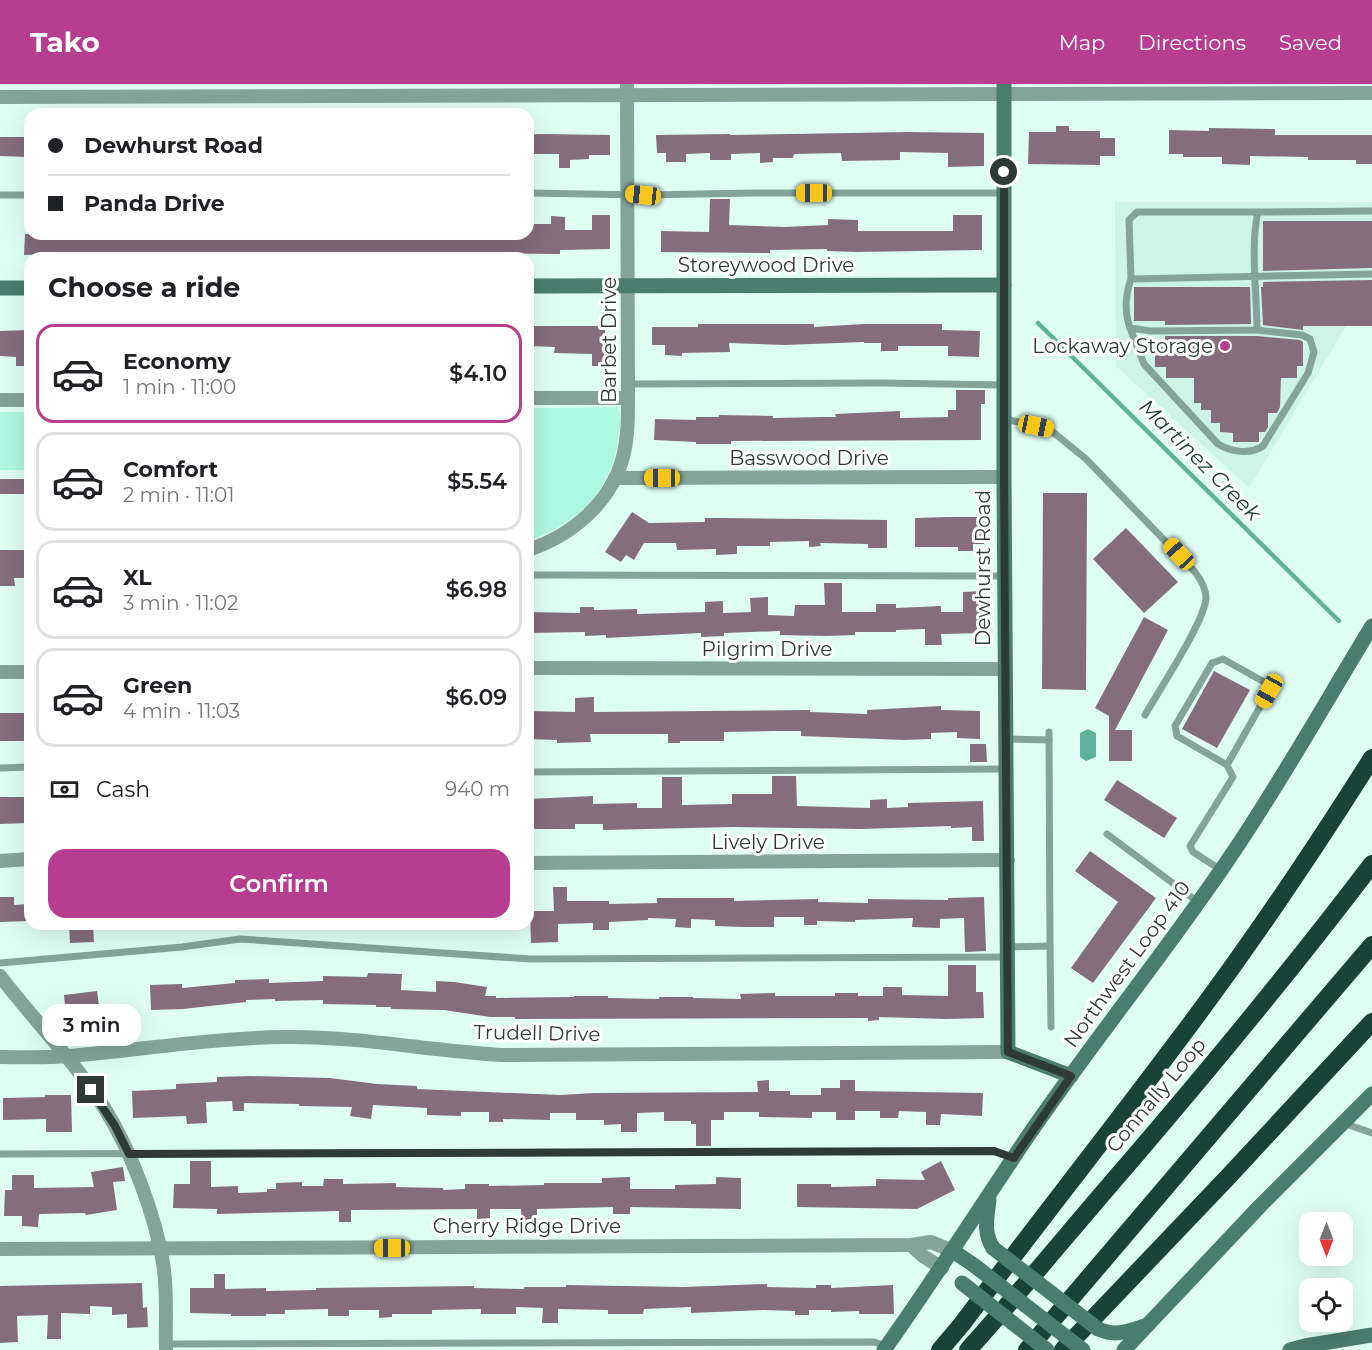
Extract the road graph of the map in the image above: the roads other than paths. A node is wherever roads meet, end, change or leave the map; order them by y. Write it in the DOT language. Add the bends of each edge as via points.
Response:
graph roads {
  1 [pos="627,89"];
  2 [pos="1004,89"];
  3 [pos="1372,93"];
  4 [pos="0,97"];
  5 [pos="1004,192"];
  6 [pos="534,194"];
  7 [pos="628,194"];
  8 [pos="0,195"];
  9 [pos="24,195"];
  10 [pos="1372,211"];
  11 [pos="1258,212"];
  12 [pos="1372,274"];
  13 [pos="1256,275"];
  14 [pos="1131,279"];
  15 [pos="1004,285"];
  16 [pos="534,286"];
  17 [pos="629,286"];
  18 [pos="0,288"];
  19 [pos="24,288"];
  20 [pos="1130,328"];
  21 [pos="1257,330"];
  22 [pos="1004,385"];
  23 [pos="628,391"];
  24 [pos="534,398"];
  25 [pos="0,400"];
  26 [pos="24,400"];
  27 [pos="1004,419"];
  28 [pos="1004,477"];
  29 [pos="615,478"];
  30 [pos="534,548"];
  31 [pos="534,575"];
  32 [pos="1004,576"];
  33 [pos="1372,626"];
  34 [pos="534,668"];
  35 [pos="1005,669"];
  36 [pos="0,672"];
  37 [pos="24,672"];
  38 [pos="1145,715"];
  39 [pos="1049,732"];
  40 [pos="1006,739"];
  41 [pos="1049,740"];
  42 [pos="1372,758"];
  43 [pos="1227,765"];
  44 [pos="24,767"];
  45 [pos="0,768"];
  46 [pos="1007,769"];
  47 [pos="534,772"];
  48 [pos="1107,834"];
  49 [pos="24,859"];
  50 [pos="1008,860"];
  51 [pos="0,861"];
  52 [pos="534,863"];
  53 [pos="1372,864"];
  54 [pos="1221,870"];
  55 [pos="1198,902"];
  56 [pos="1372,945"];
  57 [pos="1050,946"];
  58 [pos="1007,952"];
  59 [pos="1372,958"];
  60 [pos="0,963"];
  61 [pos="0,976"];
  62 [pos="1327,999"];
  63 [pos="1372,1022"];
  64 [pos="1051,1027"];
  65 [pos="1008,1052"];
  66 [pos="0,1057"];
  67 [pos="66,1057"];
  68 [pos="1071,1076"];
  69 [pos="1372,1094"];
  70 [pos="1343,1123"];
  71 [pos="1372,1133"];
  72 [pos="0,1154"];
  73 [pos="129,1154"];
  74 [pos="1014,1158"];
  75 [pos="990,1194"];
  76 [pos="911,1245"];
  77 [pos="160,1249"];
  78 [pos="0,1250"];
  79 [pos="953,1251"];
  80 [pos="942,1268"];
  81 [pos="1147,1325"];
  82 [pos="1372,1335"];
  83 [pos="166,1347"];
  84 [pos="885,1348"];
  85 [pos="1301,1349"];
  86 [pos="940,1350"];
  87 [pos="968,1350"];
  88 [pos="1027,1350"];
  89 [pos="1047,1350"];
  90 [pos="1063,1350"];
  91 [pos="1083,1350"];
  92 [pos="1124,1350"];
  1 -- 2 [label="street"];
  1 -- 4 [label="street"];
  1 -- 7 [label="street, Barbet Drive"];
  2 -- 3 [label="street"];
  2 -- 5 [label="street, Dewhurst Road"];
  5 -- 7 [label="lane"];
  5 -- 15 [label="street, Dewhurst Road"];
  6 -- 7 [label="lane"];
  7 -- 17 [label="street, Barbet Drive"];
  8 -- 9 [label="lane"];
  10 -- 11 [label="lane"];
  11 -- 13 [label="lane"];
  11 -- 14 [label="lane" via="1137,212 1129,220"];
  12 -- 13 [label="lane"];
  13 -- 14 [label="lane"];
  13 -- 21 [label="lane"];
  14 -- 20 [label="lane" via="1125,295"];
  15 -- 17 [label="street, Storeywood Drive"];
  15 -- 22 [label="street, Dewhurst Road"];
  16 -- 17 [label="street, Storeywood Drive"];
  17 -- 23 [label="street, Barbet Drive"];
  18 -- 19 [label="street"];
  20 -- 21 [label="lane"];
  20 -- 21 [label="lane" via="1144,364 1228,451 1256,451 1263,446 1308,373 1314,352 1310,339 1302,335"];
  22 -- 23 [label="lane" via="883,383"];
  22 -- 27 [label="street, Dewhurst Road"];
  23 -- 24 [label="street"];
  23 -- 29 [label="street, Barbet Drive" via="628,431"];
  25 -- 26 [label="street"];
  27 -- 28 [label="street, Dewhurst Road"];
  27 -- 38 [label="lane" via="1048,428 1086,459 1203,584 1206,598 1198,622"];
  28 -- 29 [label="street, Basswood Drive"];
  28 -- 32 [label="street, Dewhurst Road"];
  29 -- 30 [label="street, Barbet Drive" via="609,491 568,531"];
  31 -- 32 [label="lane"];
  32 -- 35 [label="street, Dewhurst Road"];
  33 -- 54 [label="street, Northwest Loop 410" via="1280,782"];
  34 -- 35 [label="street, Pilgrim Drive"];
  35 -- 40 [label="street, Dewhurst Road"];
  36 -- 37 [label="street"];
  39 -- 41 [label="lane"];
  40 -- 41 [label="lane"];
  40 -- 46 [label="street, Dewhurst Road"];
  41 -- 57 [label="lane"];
  42 -- 86 [label="highway" via="1184,1033"];
  43 -- 43 [label="lane" via="1269,691 1266,684 1223,659 1212,663 1175,726 1178,736"];
  43 -- 54 [label="lane" via="1233,777 1190,846"];
  44 -- 45 [label="lane"];
  46 -- 47 [label="lane"];
  46 -- 50 [label="street, Dewhurst Road"];
  48 -- 55 [label="lane"];
  49 -- 51 [label="street"];
  50 -- 52 [label="street, Lively Drive"];
  50 -- 58 [label="street, Dewhurst Road"];
  53 -- 87 [label="highway, Connally Loop" via="1164,1122"];
  54 -- 55 [label="street, Northwest Loop 410"];
  55 -- 68 [label="street, Northwest Loop 410"];
  56 -- 62 [label="highway"];
  57 -- 58 [label="lane"];
  57 -- 64 [label="lane"];
  58 -- 60 [label="lane" via="530,959 240,939"];
  58 -- 65 [label="street, Dewhurst Road"];
  59 -- 62 [label="highway"];
  61 -- 67 [label="street"];
  62 -- 88 [label="highway"];
  63 -- 90 [label="highway"];
  65 -- 67 [label="street, Trudell Drive" via="502,1055 353,1039 285,1037"];
  65 -- 68 [label="street, Trudell Drive"];
  66 -- 67 [label="street, Trudell Drive"];
  67 -- 73 [label="street" via="104,1107"];
  68 -- 74 [label="street, Northwest Loop 410"];
  69 -- 70 [label="street"];
  70 -- 71 [label="lane"];
  70 -- 81 [label="street"];
  72 -- 73 [label="lane"];
  73 -- 74 [label="lane" via="994,1151"];
  73 -- 77 [label="street"];
  74 -- 75 [label="street, Northwest Loop 410"];
  75 -- 79 [label="street, Northwest Loop 410"];
  75 -- 81 [label="street, bridge" via="986,1225 987,1239 993,1248 1107,1332 1127,1332"];
  76 -- 77 [label="street, Cherry Ridge Drive"];
  76 -- 79 [label="street, Cherry Ridge Drive" via="931,1242"];
  76 -- 80 [label="street"];
  77 -- 78 [label="street, Cherry Ridge Drive"];
  77 -- 83 [label="street"];
  79 -- 80 [label="street, Northwest Loop 410"];
  79 -- 91 [label="street, Cherry Ridge Drive, bridge"];
  80 -- 84 [label="street, Northwest Loop 410"];
  80 -- 89 [label="street, bridge"];
  81 -- 92 [label="street"];
  82 -- 85 [label="street"];
  83 -- 84 [label="lane" via="874,1342"];
}
